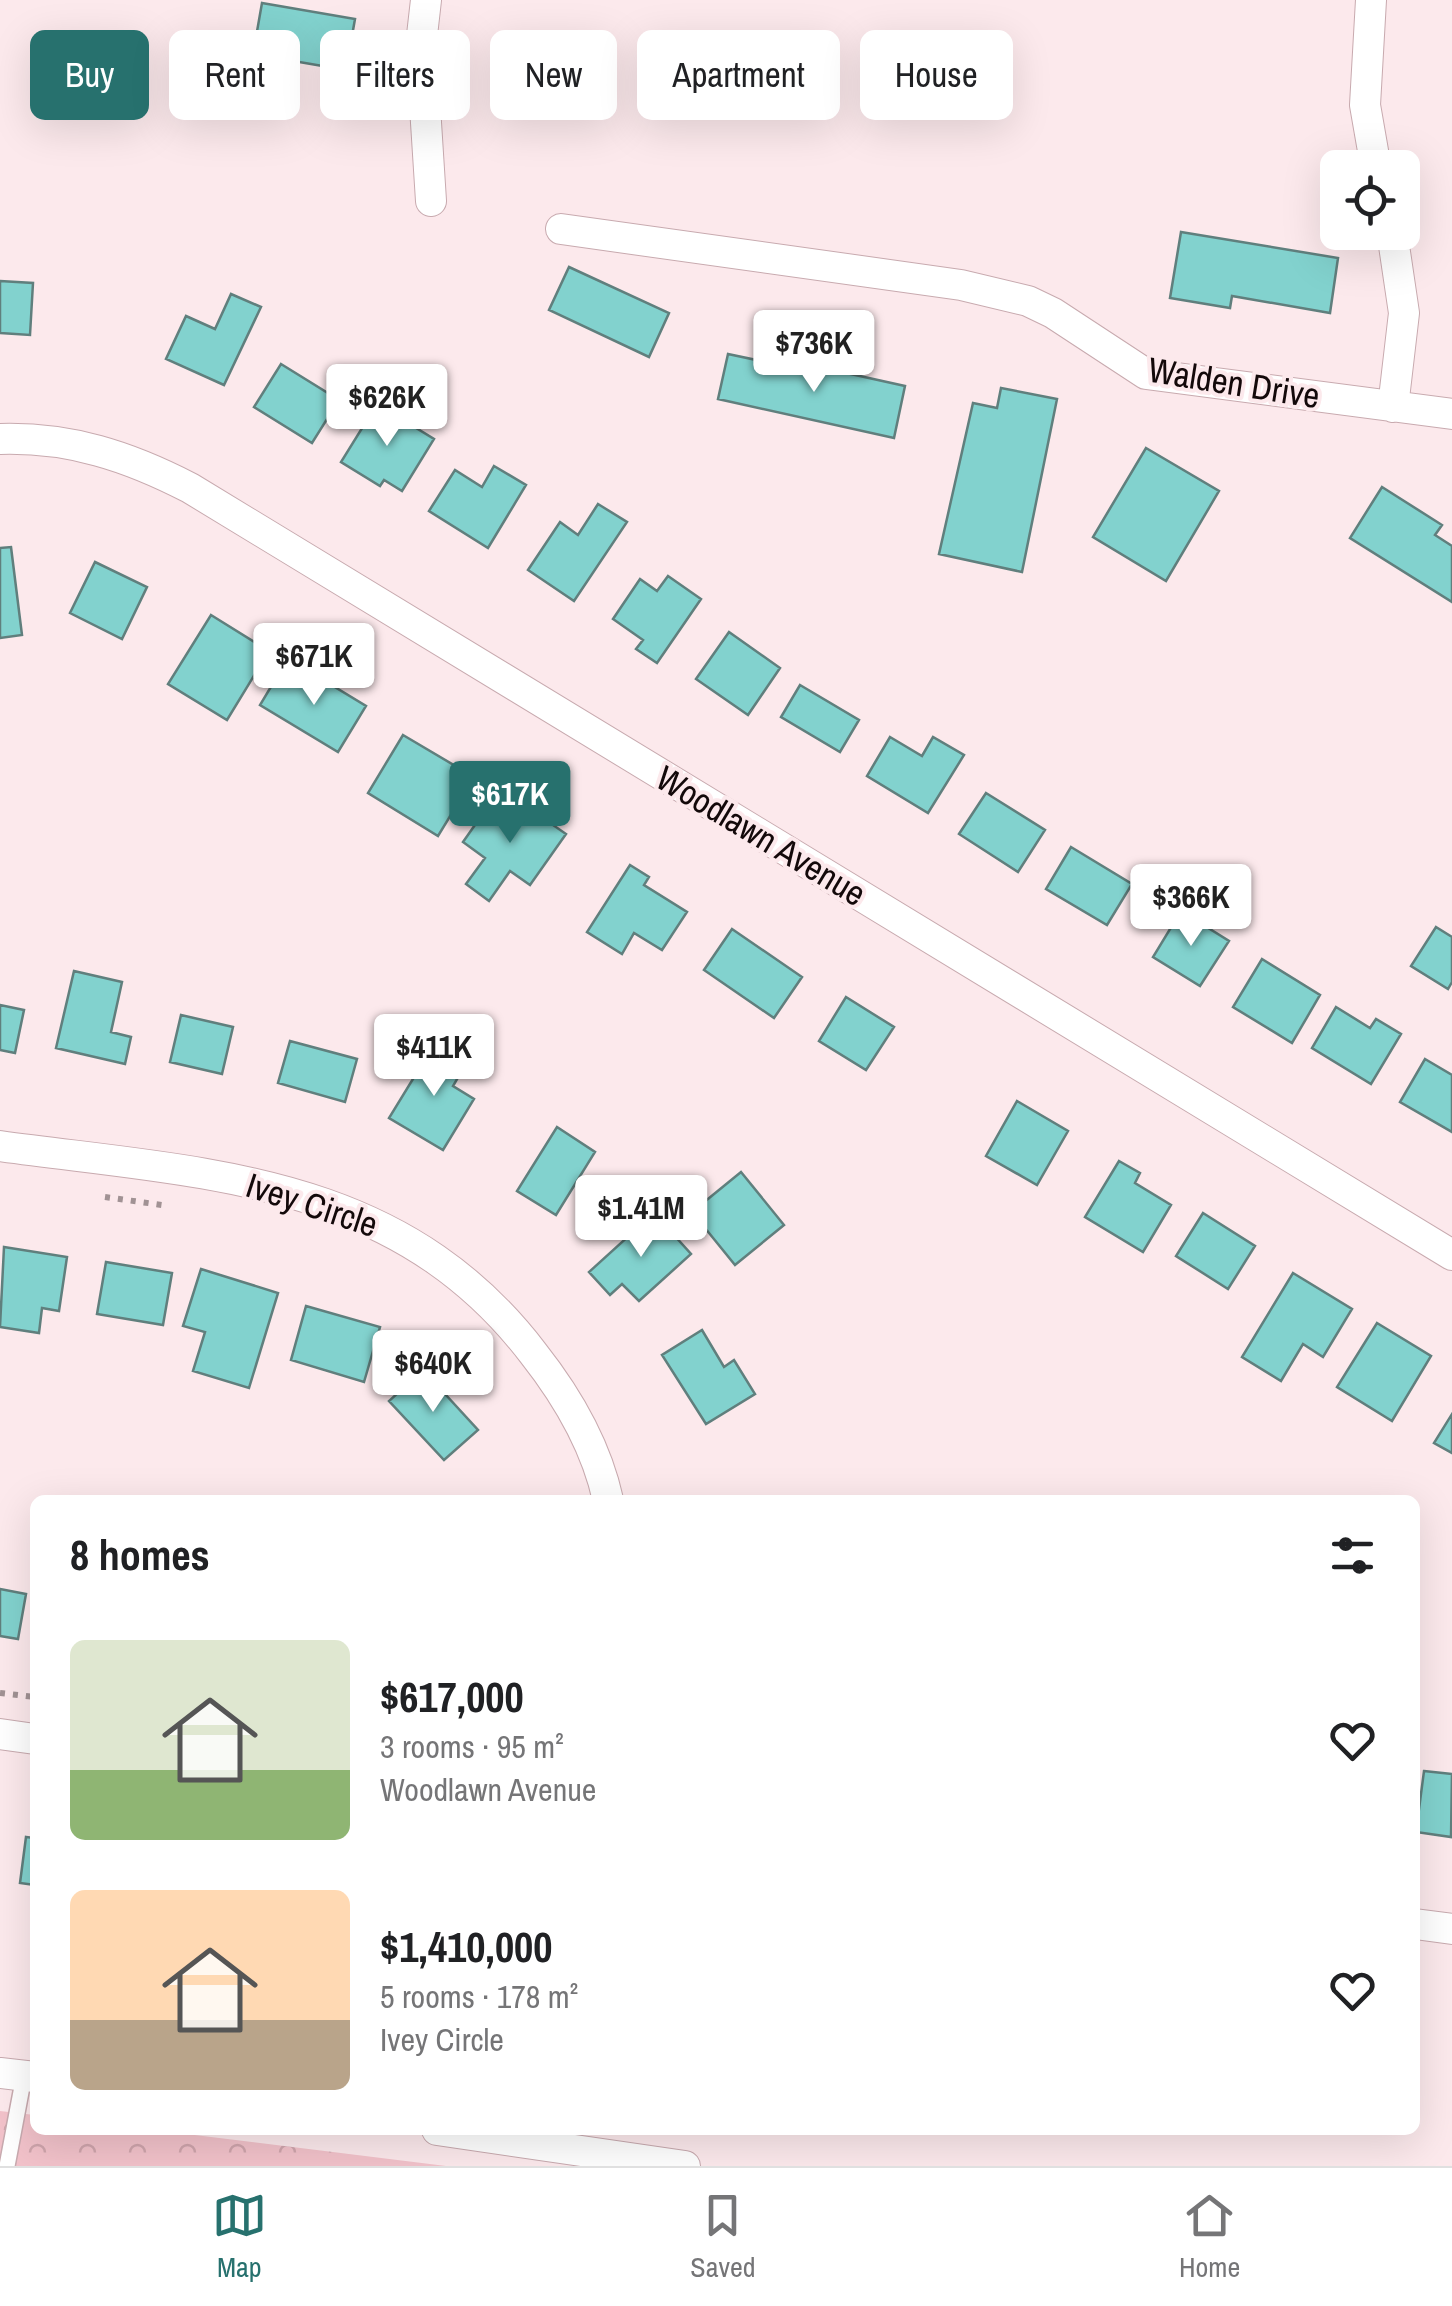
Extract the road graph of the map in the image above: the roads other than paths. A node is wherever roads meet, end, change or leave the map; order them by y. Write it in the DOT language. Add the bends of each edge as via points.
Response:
graph roads {
  1 [pos="426,0"];
  2 [pos="1371,0"];
  3 [pos="1373,150"];
  4 [pos="431,201"];
  5 [pos="561,230"];
  6 [pos="1395,250"];
  7 [pos="1394,406"];
  8 [pos="1452,414"];
  9 [pos="0,439"];
  10 [pos="0,1146"];
  11 [pos="1452,1255"];
  12 [pos="606,1495"];
  13 [pos="0,1734"];
  14 [pos="30,1738"];
  15 [pos="1420,1925"];
  16 [pos="1452,1929"];
  17 [pos="20,2076"];
  18 [pos="471,2135"];
  19 [pos="6,2166"];
  20 [pos="685,2166"];
  1 -- 4 [label="street" via="421,44"];
  2 -- 3 [label="street" via="1365,105"];
  5 -- 7 [label="street, Walden Drive" via="961,285 1053,312 1146,374"];
  6 -- 7 [label="street" via="1404,312"];
  7 -- 8 [label="street, Walden Drive"];
  9 -- 11 [label="street, Woodlawn Avenue" via="96,448 190,488"];
  10 -- 12 [label="street, Ivey Circle" via="254,1182 404,1236 465,1280 516,1331 580,1423"];
  13 -- 14 [label="street"];
  15 -- 16 [label="street"];
  17 -- 19 [label="lane"];
  18 -- 20 [label="street"];
}
